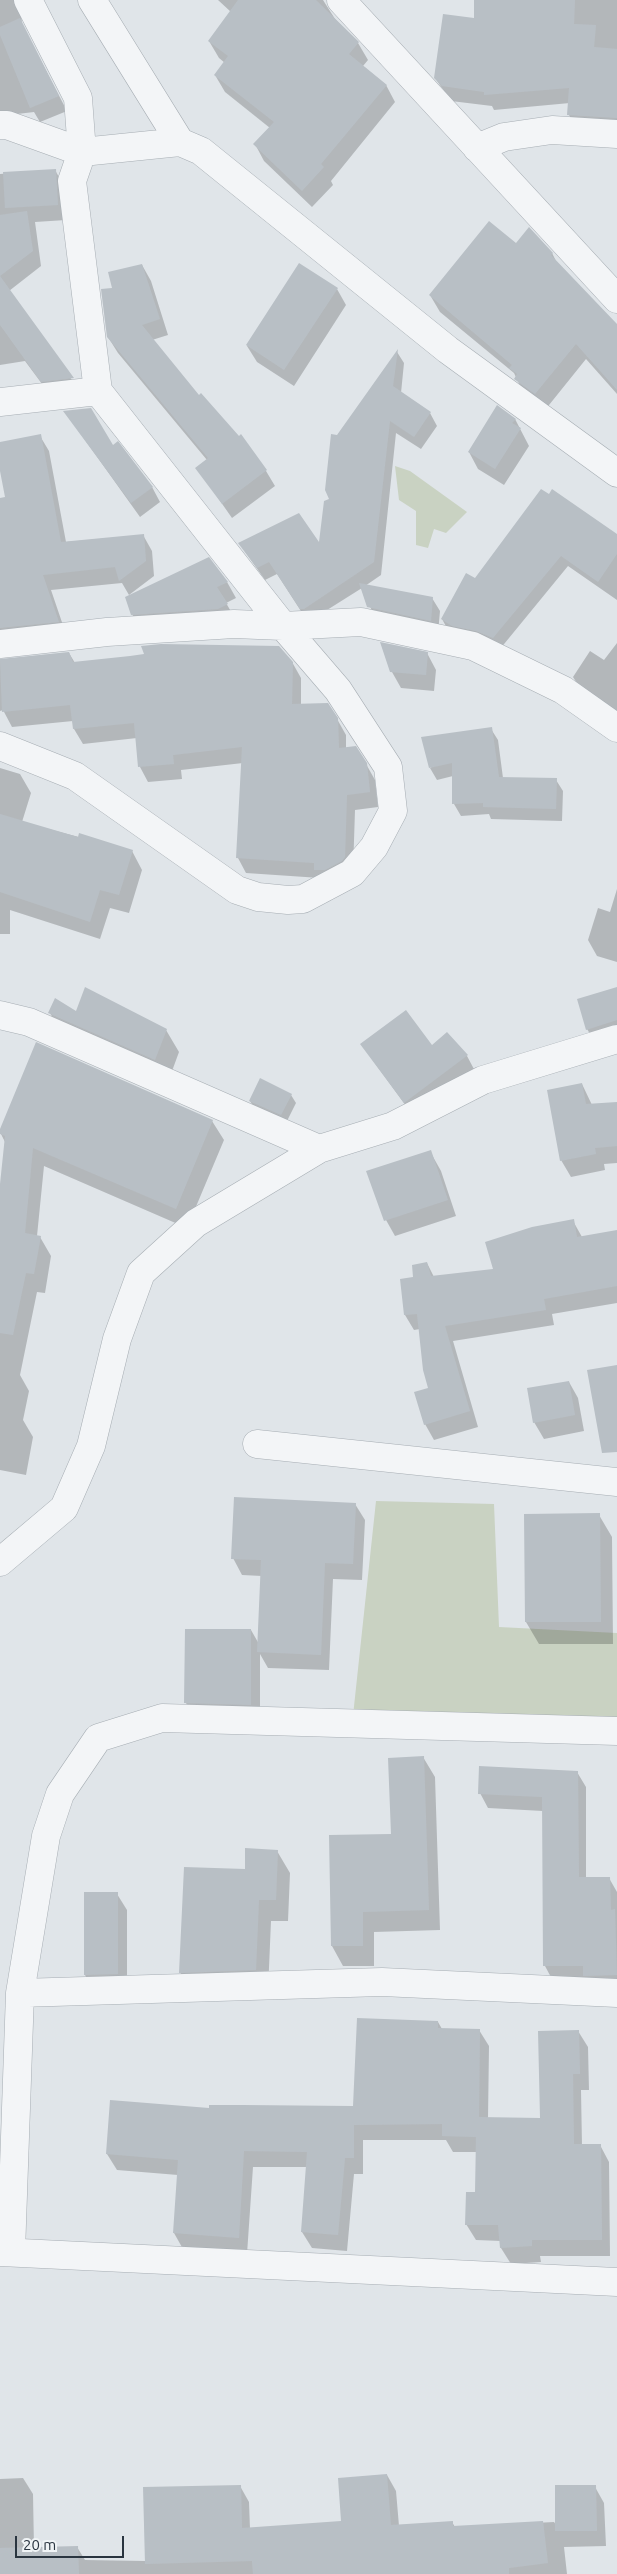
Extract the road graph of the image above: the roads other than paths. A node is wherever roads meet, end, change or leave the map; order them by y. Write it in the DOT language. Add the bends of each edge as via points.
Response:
graph roads {
  1 [pos="28,0"];
  2 [pos="92,0"];
  3 [pos="341,0"];
  4 [pos="0,125"];
  5 [pos="617,134"];
  6 [pos="180,142"];
  7 [pos="477,148"];
  8 [pos="82,152"];
  9 [pos="617,299"];
  10 [pos="98,391"];
  11 [pos="0,402"];
  12 [pos="617,472"];
  13 [pos="283,626"];
  14 [pos="0,644"];
  15 [pos="617,728"];
  16 [pos="0,746"];
  17 [pos="0,1015"];
  18 [pos="617,1039"];
  19 [pos="319,1149"];
  20 [pos="257,1444"];
  21 [pos="617,1482"];
  22 [pos="0,1562"];
  23 [pos="617,1731"];
  24 [pos="20,1993"];
  25 [pos="617,1993"];
  26 [pos="5,2252"];
  27 [pos="617,2282"];
  1 -- 8 [label="street" via="78,98"];
  2 -- 6 [label="street"];
  3 -- 7 [label="street"];
  4 -- 8 [label="street"];
  5 -- 7 [label="street" via="552,130 504,137"];
  6 -- 8 [label="street"];
  6 -- 12 [label="street" via="201,151 448,350"];
  7 -- 9 [label="street"];
  8 -- 10 [label="street" via="72,181"];
  10 -- 11 [label="street"];
  10 -- 13 [label="street"];
  13 -- 14 [label="street" via="234,624 107,632"];
  13 -- 15 [label="street" via="361,622 473,646 563,690"];
  13 -- 16 [label="street" via="338,690 388,767 393,811 374,847 352,873 303,899 258,897 236,890 75,776"];
  17 -- 19 [label="street" via="29,1022"];
  18 -- 19 [label="street" via="483,1080 392,1126"];
  19 -- 22 [label="street" via="196,1223 141,1273 118,1339 91,1446 64,1508"];
  20 -- 21 [label="street"];
  23 -- 24 [label="street" via="162,1718 98,1738 60,1794 46,1836"];
  24 -- 25 [label="street" via="382,1982"];
  24 -- 26 [label="street"];
  26 -- 27 [label="street"];
}
